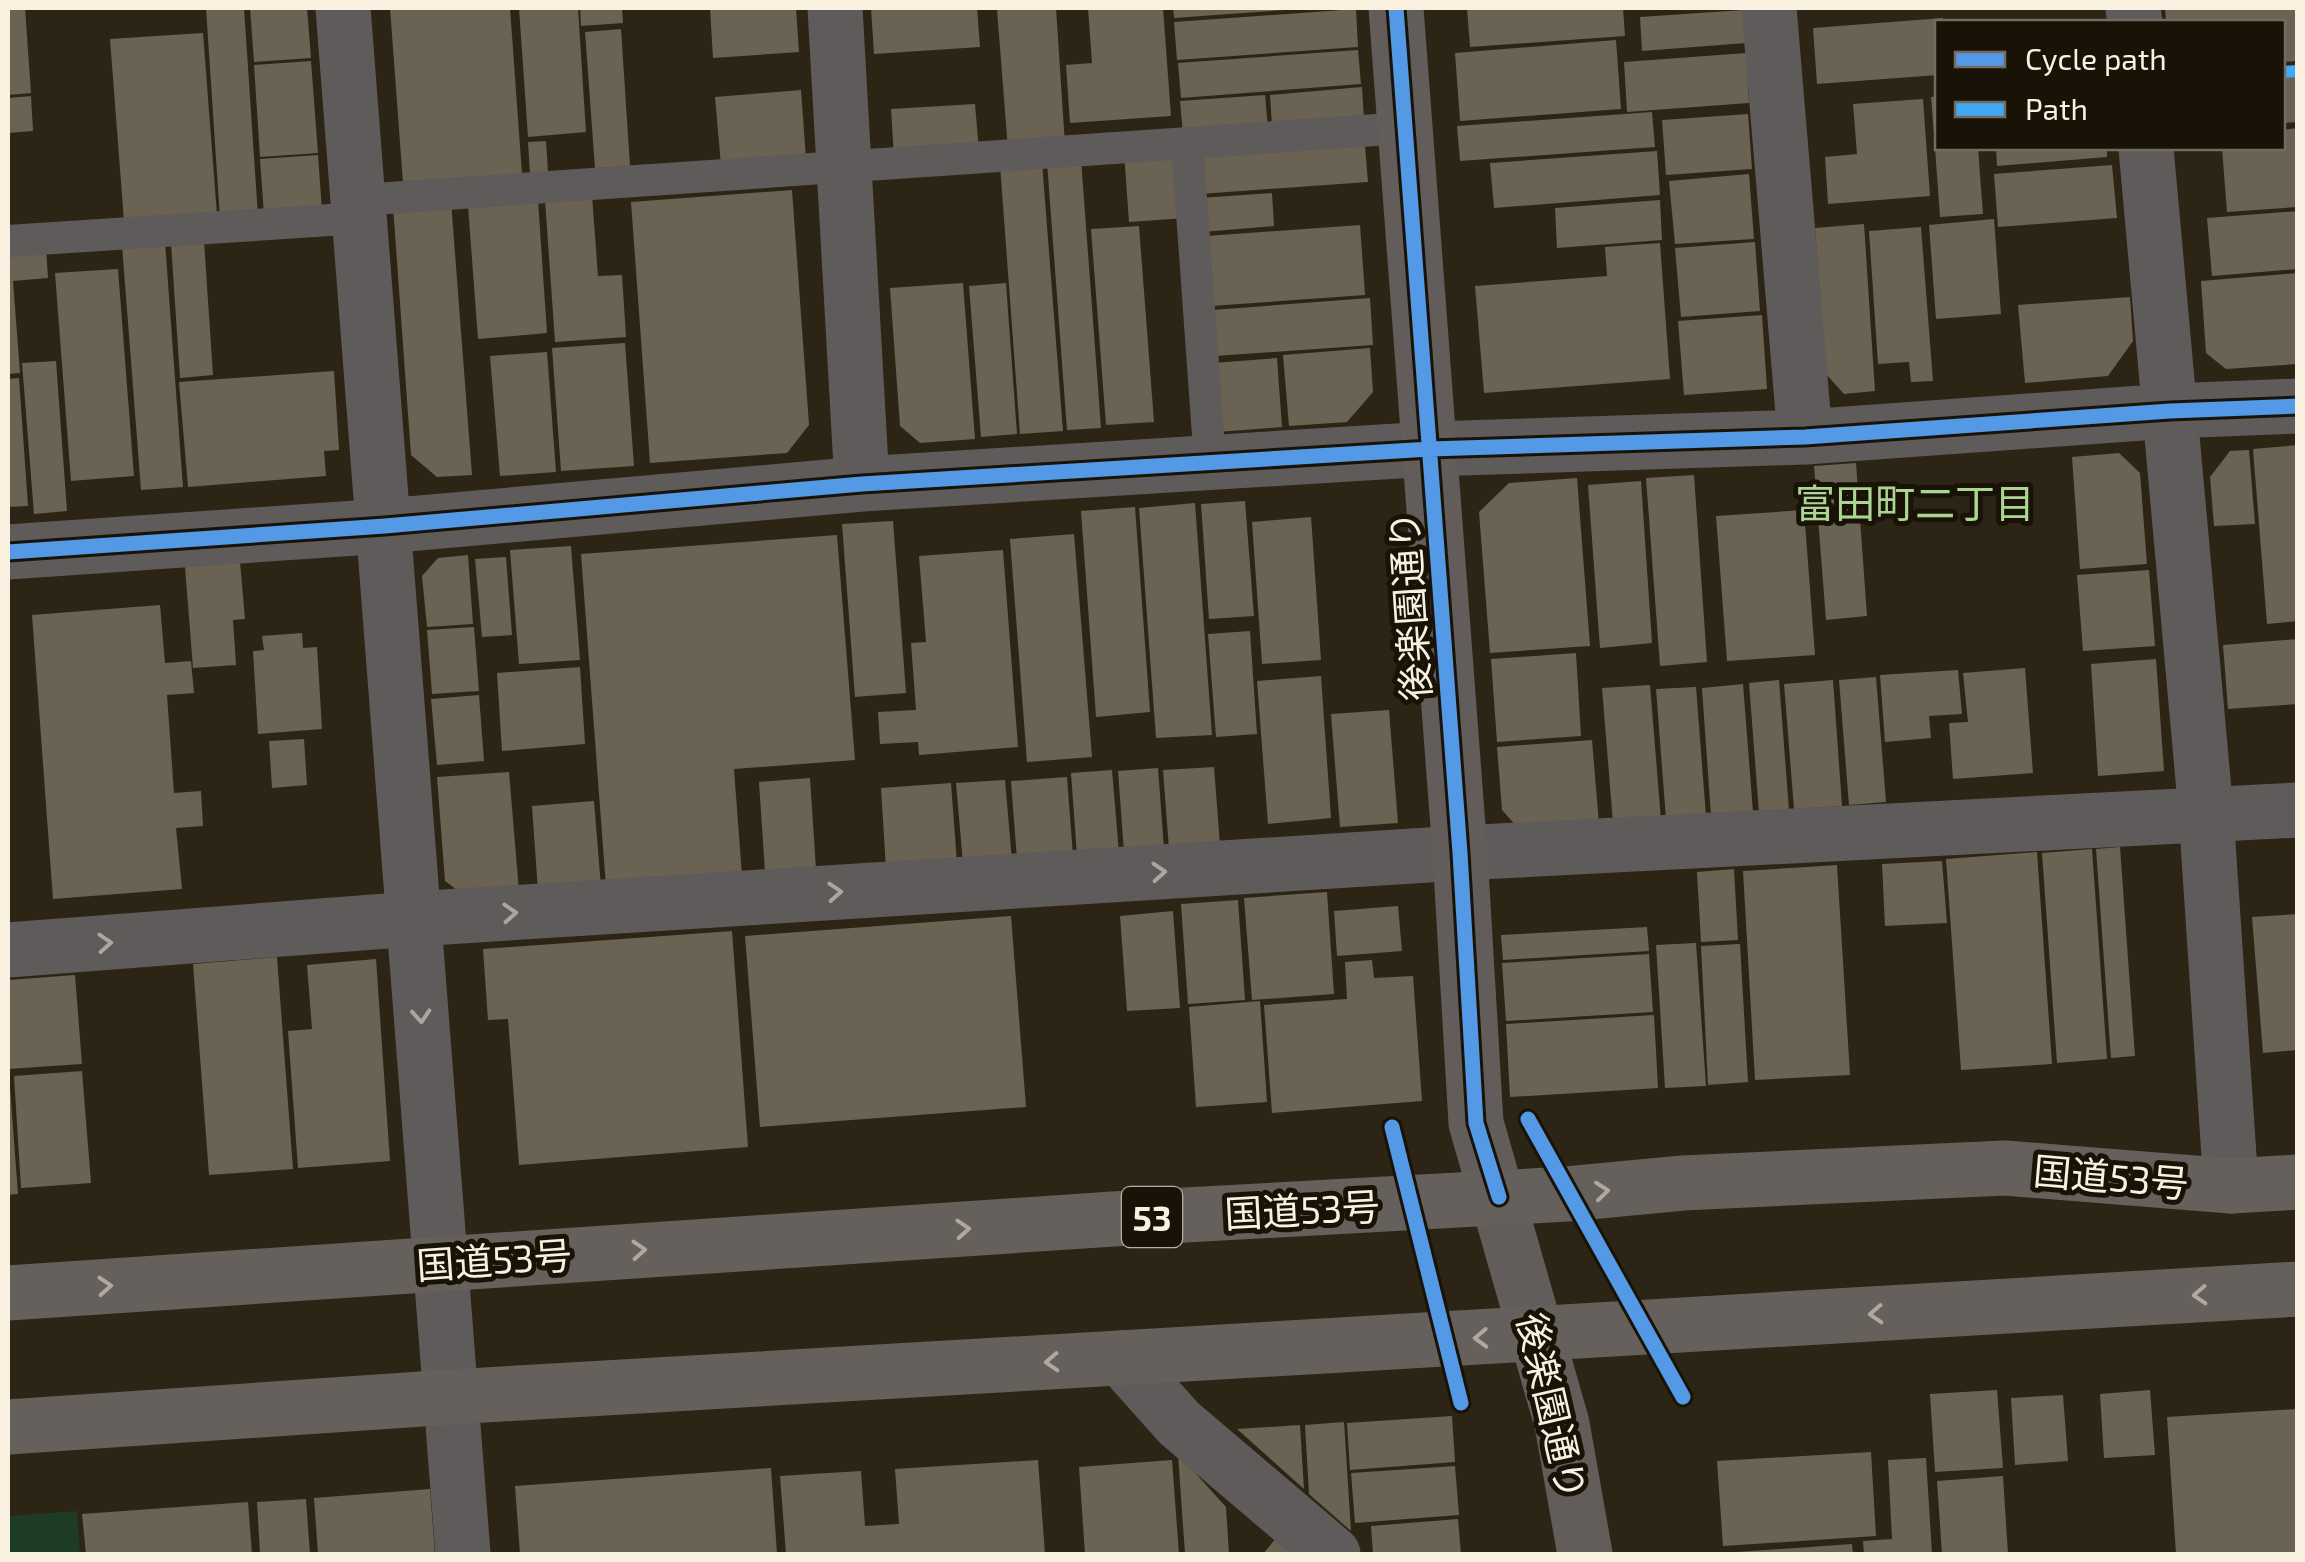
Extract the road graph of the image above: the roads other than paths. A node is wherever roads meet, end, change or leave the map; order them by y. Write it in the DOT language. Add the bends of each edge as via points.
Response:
graph roads {
  1 [pos="343,8"];
  2 [pos="835,8"];
  3 [pos="1396,8"];
  4 [pos="1768,8"];
  5 [pos="1405,128"];
  6 [pos="1187,143"];
  7 [pos="2146,150"];
  8 [pos="844,165"];
  9 [pos="360,209"];
  10 [pos="8,241"];
  11 [pos="2298,406"];
  12 [pos="2170,411"];
  13 [pos="1805,437"];
  14 [pos="1430,449"];
  15 [pos="1210,463"];
  16 [pos="862,484"];
  17 [pos="385,526"];
  18 [pos="8,552"];
  19 [pos="2298,810"];
  20 [pos="2206,813"];
  21 [pos="1460,853"];
  22 [pos="413,919"];
  23 [pos="8,950"];
  24 [pos="2298,1182"];
  25 [pos="2231,1186"];
  26 [pos="1499,1198"];
  27 [pos="439,1262"];
  28 [pos="2298,1289"];
  29 [pos="8,1292"];
  30 [pos="1538,1335"];
  31 [pos="1121,1358"];
  32 [pos="450,1397"];
  33 [pos="8,1427"];
  34 [pos="463,1554"];
  35 [pos="1333,1554"];
  36 [pos="1585,1554"];
  1 -- 9 [label="street"];
  2 -- 8 [label="street"];
  3 -- 5 [label="street, 後楽園通り"];
  4 -- 13 [label="street"];
  5 -- 6 [label="lane"];
  5 -- 14 [label="street, 後楽園通り"];
  6 -- 8 [label="lane"];
  6 -- 15 [label="lane"];
  7 -- 12 [label="street"];
  8 -- 9 [label="lane"];
  8 -- 16 [label="street"];
  9 -- 10 [label="lane"];
  9 -- 17 [label="street"];
  11 -- 12 [label="street"];
  12 -- 13 [label="street"];
  12 -- 20 [label="street"];
  13 -- 14 [label="street"];
  14 -- 15 [label="street"];
  14 -- 21 [label="street, 後楽園通り"];
  15 -- 16 [label="street"];
  16 -- 17 [label="street"];
  17 -- 18 [label="street"];
  17 -- 22 [label="street"];
  19 -- 20 [label="street"];
  20 -- 21 [label="street"];
  20 -- 25 [label="street"];
  22 -- 21 [label="street, one-way"];
  21 -- 26 [label="street, 後楽園通り" via="1476,1122"];
  23 -- 22 [label="street, one-way"];
  22 -- 27 [label="street, one-way"];
  24 -- 25 [label="highway, 国道53号 / 53"];
  26 -- 25 [label="highway, 国道53号 / 53, one-way" via="2005,1168"];
  27 -- 26 [label="highway, 国道53号 / 53, one-way"];
  26 -- 30 [label="street, 後楽園通り"];
  29 -- 27 [label="highway, 国道53号 / 53, one-way"];
  27 -- 32 [label="street"];
  28 -- 30 [label="highway, one-way"];
  30 -- 31 [label="highway, one-way"];
  30 -- 36 [label="street, 後楽園通り"];
  31 -- 32 [label="highway, one-way"];
  31 -- 35 [label="street" via="1179,1422"];
  32 -- 33 [label="highway"];
  32 -- 34 [label="street"];
}
